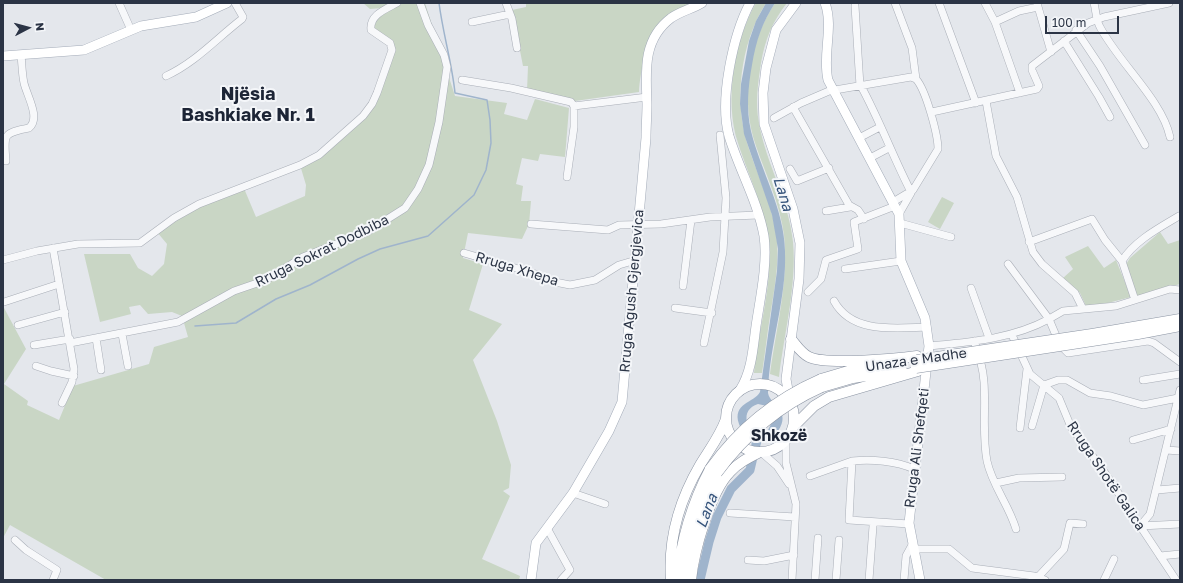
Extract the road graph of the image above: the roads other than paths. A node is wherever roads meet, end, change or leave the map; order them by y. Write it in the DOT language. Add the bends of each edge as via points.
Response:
graph roads {
  1 [pos="119,3"];
  2 [pos="227,3"];
  3 [pos="235,3"];
  4 [pos="397,3"];
  5 [pos="420,3"];
  6 [pos="506,3"];
  7 [pos="702,3"];
  8 [pos="750,3"];
  9 [pos="796,3"];
  10 [pos="825,3"];
  11 [pos="895,3"];
  12 [pos="939,3"];
  13 [pos="985,3"];
  14 [pos="1094,3"];
  15 [pos="1169,3"];
  16 [pos="1037,5"];
  17 [pos="855,6"];
  18 [pos="510,14"];
  19 [pos="1098,18"];
  20 [pos="472,22"];
  21 [pos="995,22"];
  22 [pos="131,30"];
  23 [pos="1076,30"];
  24 [pos="1064,41"];
  25 [pos="517,48"];
  26 [pos="1051,52"];
  27 [pos="21,55"];
  28 [pos="3,56"];
  29 [pos="166,76"];
  30 [pos="916,79"];
  31 [pos="462,80"];
  32 [pos="860,86"];
  33 [pos="833,90"];
  34 [pos="1020,93"];
  35 [pos="647,97"];
  36 [pos="986,101"];
  37 [pos="976,103"];
  38 [pos="574,106"];
  39 [pos="793,107"];
  40 [pos="936,110"];
  41 [pos="1110,117"];
  42 [pos="774,118"];
  43 [pos="880,127"];
  44 [pos="720,135"];
  45 [pos="1170,137"];
  46 [pos="859,138"];
  47 [pos="1145,145"];
  48 [pos="889,148"];
  49 [pos="870,158"];
  50 [pos="6,161"];
  51 [pos="829,168"];
  52 [pos="790,169"];
  53 [pos="567,177"];
  54 [pos="911,192"];
  55 [pos="850,207"];
  56 [pos="826,211"];
  57 [pos="897,212"];
  58 [pos="758,215"];
  59 [pos="725,216"];
  60 [pos="1179,216"];
  61 [pos="864,218"];
  62 [pos="691,220"];
  63 [pos="531,224"];
  64 [pos="638,225"];
  65 [pos="951,237"];
  66 [pos="1029,242"];
  67 [pos="53,248"];
  68 [pos="464,253"];
  69 [pos="3,260"];
  70 [pos="636,260"];
  71 [pos="901,261"];
  72 [pos="1122,261"];
  73 [pos="1008,264"];
  74 [pos="845,269"];
  75 [pos="60,284"];
  76 [pos="683,286"];
  77 [pos="971,288"];
  78 [pos="1180,290"];
  79 [pos="808,292"];
  80 [pos="1135,300"];
  81 [pos="834,301"];
  82 [pos="4,302"];
  83 [pos="675,308"];
  84 [pos="1083,309"];
  85 [pos="65,312"];
  86 [pos="712,313"];
  87 [pos="1049,319"];
  88 [pos="1180,319"];
  89 [pos="18,325"];
  90 [pos="1180,326"];
  91 [pos="927,327"];
  92 [pos="122,334"];
  93 [pos="1012,335"];
  94 [pos="96,338"];
  95 [pos="989,338"];
  96 [pos="791,339"];
  97 [pos="70,341"];
  98 [pos="974,341"];
  99 [pos="704,343"];
  100 [pos="34,345"];
  101 [pos="929,346"];
  102 [pos="1180,362"];
  103 [pos="917,364"];
  104 [pos="36,366"];
  105 [pos="128,366"];
  106 [pos="101,370"];
  107 [pos="1027,370"];
  108 [pos="1180,374"];
  109 [pos="74,376"];
  110 [pos="1143,380"];
  111 [pos="1044,385"];
  112 [pos="740,390"];
  113 [pos="1179,394"];
  114 [pos="790,401"];
  115 [pos="62,403"];
  116 [pos="1177,418"];
  117 [pos="726,419"];
  118 [pos="793,426"];
  119 [pos="1032,426"];
  120 [pos="1020,428"];
  121 [pos="1171,429"];
  122 [pos="1134,440"];
  123 [pos="786,441"];
  124 [pos="1166,450"];
  125 [pos="1180,451"];
  126 [pos="754,453"];
  127 [pos="852,461"];
  128 [pos="914,469"];
  129 [pos="714,471"];
  130 [pos="810,476"];
  131 [pos="1062,477"];
  132 [pos="996,483"];
  133 [pos="1180,488"];
  134 [pos="792,489"];
  135 [pos="1157,490"];
  136 [pos="573,493"];
  137 [pos="605,504"];
  138 [pos="730,513"];
  139 [pos="795,517"];
  140 [pos="909,524"];
  141 [pos="1083,524"];
  142 [pos="1180,524"];
  143 [pos="873,526"];
  144 [pos="1140,526"];
  145 [pos="547,528"];
  146 [pos="1016,529"];
  147 [pos="818,538"];
  148 [pos="14,540"];
  149 [pos="839,540"];
  150 [pos="912,547"];
  151 [pos="1180,554"];
  152 [pos="794,555"];
  153 [pos="1160,556"];
  154 [pos="1114,559"];
  155 [pos="748,560"];
  156 [pos="1022,575"];
  157 [pos="1038,577"];
  158 [pos="53,580"];
  159 [pos="531,580"];
  160 [pos="561,580"];
  161 [pos="671,580"];
  162 [pos="677,580"];
  163 [pos="684,580"];
  164 [pos="691,580"];
  165 [pos="792,580"];
  166 [pos="815,580"];
  167 [pos="836,580"];
  168 [pos="868,580"];
  169 [pos="904,580"];
  170 [pos="920,580"];
  171 [pos="1030,580"];
  172 [pos="1045,580"];
  173 [pos="1104,580"];
  174 [pos="1176,580"];
  1 -- 22 [label="street"];
  2 -- 22 [label="main road" via="196,17 148,24"];
  3 -- 29 [label="street" via="242,19 200,56"];
  4 -- 67 [label="street" via="378,13 372,21 371,30 390,43 392,50 372,104 363,116 319,155 300,165 199,204 140,242 94,242"];
  5 -- 92 [label="street, Rruga Sokrat Dodbiba" via="447,67 439,122 429,165 418,189 405,208 372,230 303,257 266,280 234,291 178,322"];
  6 -- 18 [label="street"];
  7 -- 35 [label="main road, Rruga Agush Gjergjevica" via="670,19 654,38 645,77"];
  8 -- 58 [label="main road" via="736,36 730,62 726,117 729,134"];
  9 -- 96 [label="main road" via="776,30 766,68 763,93 764,124 793,209 800,243 799,279"];
  10 -- 33 [label="main road" via="828,15 826,72"];
  11 -- 30 [label="street" via="912,48"];
  12 -- 37 [label="street"];
  13 -- 21 [label="street"];
  14 -- 19 [label="street"];
  15 -- 19 [label="street"];
  16 -- 21 [label="street"];
  16 -- 26 [label="street"];
  17 -- 32 [label="street"];
  18 -- 20 [label="street"];
  18 -- 25 [label="street"];
  19 -- 23 [label="street"];
  19 -- 45 [label="street" via="1100,27 1116,52 1165,119"];
  21 -- 34 [label="street"];
  22 -- 27 [label="main road" via="84,50"];
  23 -- 24 [label="street"];
  23 -- 47 [label="street" via="1100,66"];
  24 -- 26 [label="street"];
  24 -- 41 [label="street"];
  26 -- 34 [label="street" via="1031,67 1038,88"];
  27 -- 28 [label="main road"];
  27 -- 50 [label="street" via="24,85 34,115 33,123 29,128 11,131 4,138"];
  30 -- 32 [label="street" via="911,77"];
  30 -- 40 [label="street"];
  31 -- 38 [label="street" via="511,88 571,102"];
  32 -- 33 [label="street"];
  32 -- 43 [label="street" via="879,120"];
  33 -- 39 [label="street"];
  33 -- 46 [label="main road"];
  34 -- 36 [label="street"];
  35 -- 38 [label="street"];
  35 -- 64 [label="main road, Rruga Agush Gjergjevica"];
  36 -- 37 [label="street"];
  36 -- 66 [label="street" via="996,156 1017,197"];
  37 -- 40 [label="street"];
  38 -- 53 [label="street" via="574,127"];
  39 -- 42 [label="street"];
  39 -- 51 [label="street"];
  40 -- 54 [label="street" via="931,118 938,149"];
  43 -- 46 [label="street"];
  43 -- 48 [label="street"];
  44 -- 59 [label="street" via="725,181"];
  46 -- 49 [label="main road"];
  48 -- 49 [label="street"];
  48 -- 54 [label="street"];
  49 -- 57 [label="main road"];
  51 -- 52 [label="street" via="797,181"];
  51 -- 55 [label="street"];
  54 -- 57 [label="street"];
  54 -- 57 [label="street"];
  55 -- 56 [label="street"];
  55 -- 61 [label="street" via="858,210"];
  57 -- 61 [label="street"];
  57 -- 65 [label="street"];
  57 -- 71 [label="main road, Rruga Ali Shefqeti"];
  58 -- 59 [label="street"];
  58 -- 112 [label="main road" via="764,236 764,259 749,372"];
  59 -- 62 [label="street"];
  59 -- 86 [label="street" via="722,262"];
  60 -- 72 [label="street" via="1154,231 1128,252"];
  61 -- 79 [label="street" via="854,222 858,249 826,260 821,279"];
  62 -- 64 [label="street"];
  62 -- 76 [label="street"];
  63 -- 64 [label="street" via="608,230 619,225"];
  64 -- 70 [label="main road, Rruga Agush Gjergjevica"];
  66 -- 72 [label="street" via="1092,219"];
  66 -- 84 [label="street" via="1037,258 1075,293"];
  67 -- 69 [label="street"];
  67 -- 75 [label="street"];
  68 -- 70 [label="street, Rruga Xhepa" via="570,285 592,281 619,265"];
  70 -- 136 [label="main road, Rruga Agush Gjergjevica" via="622,402 609,431"];
  71 -- 74 [label="street"];
  71 -- 91 [label="main road, Rruga Ali Shefqeti"];
  72 -- 80 [label="street"];
  73 -- 87 [label="street"];
  75 -- 82 [label="street"];
  75 -- 85 [label="street"];
  77 -- 95 [label="street"];
  78 -- 80 [label="street" via="1170,289"];
  80 -- 84 [label="street" via="1107,308"];
  81 -- 91 [label="street" via="845,316 867,326"];
  83 -- 86 [label="street"];
  84 -- 87 [label="street" via="1063,311"];
  85 -- 89 [label="street"];
  85 -- 97 [label="street"];
  86 -- 99 [label="street"];
  87 -- 93 [label="street"];
  87 -- 102 [label="street" via="1060,345 1068,353 1148,341"];
  88 -- 103 [label="highway, Unaza e Madhe, bridge"];
  90 -- 103 [label="highway, Unaza e Madhe, bridge" via="999,355"];
  91 -- 101 [label="main road, Rruga Ali Shefqeti"];
  92 -- 94 [label="street, Rruga Sokrat Dodbiba"];
  92 -- 105 [label="street"];
  93 -- 95 [label="street"];
  93 -- 107 [label="street, Rruga Shotë Galica"];
  94 -- 97 [label="street, Rruga Sokrat Dodbiba"];
  94 -- 106 [label="street"];
  95 -- 98 [label="street"];
  96 -- 103 [label="highway" via="804,354 818,360 873,359"];
  96 -- 114 [label="main road" via="786,380"];
  97 -- 100 [label="street, Rruga Sokrat Dodbiba"];
  97 -- 109 [label="street"];
  98 -- 101 [label="street"];
  98 -- 132 [label="street" via="984,381 984,436 987,462"];
  101 -- 128 [label="main road, Rruga Ali Shefqeti"];
  103 -- 118 [label="highway" via="829,397 814,406"];
  103 -- 129 [label="highway, Unaza e Madhe, bridge" via="855,369 793,392 758,416 724,450"];
  104 -- 109 [label="street"];
  107 -- 111 [label="street, Rruga Shotë Galica"];
  107 -- 120 [label="street"];
  108 -- 110 [label="street"];
  109 -- 115 [label="street"];
  111 -- 113 [label="street" via="1067,380 1090,393 1143,405"];
  111 -- 119 [label="street"];
  111 -- 144 [label="street, Rruga Shotë Galica" via="1059,398 1071,427"];
  112 -- 114 [label="highway" via="751,385 769,385 778,389"];
  112 -- 117 [label="highway" via="730,402"];
  113 -- 116 [label="street"];
  114 -- 118 [label="highway" via="793,409"];
  116 -- 121 [label="street"];
  117 -- 126 [label="highway" via="731,437 737,444"];
  117 -- 161 [label="highway" via="696,472 679,510 672,538"];
  118 -- 123 [label="highway"];
  121 -- 122 [label="street"];
  121 -- 124 [label="street"];
  123 -- 126 [label="highway" via="778,447"];
  123 -- 134 [label="street" via="786,463"];
  124 -- 125 [label="street"];
  124 -- 135 [label="street"];
  126 -- 134 [label="street" via="777,466"];
  126 -- 164 [label="highway" via="730,471 717,493 705,524"];
  127 -- 128 [label="street" via="891,462"];
  127 -- 130 [label="street"];
  127 -- 140 [label="street" via="849,520"];
  128 -- 140 [label="main road, Rruga Ali Shefqeti"];
  129 -- 162 [label="highway, Unaza e Madhe" via="698,492 684,534"];
  129 -- 163 [label="highway" via="688,547"];
  131 -- 132 [label="street" via="1018,478"];
  132 -- 146 [label="street"];
  133 -- 135 [label="street"];
  134 -- 139 [label="street"];
  135 -- 144 [label="street" via="1150,514"];
  136 -- 137 [label="street"];
  136 -- 145 [label="main road, Rruga Agush Gjergjevica"];
  138 -- 139 [label="street"];
  139 -- 152 [label="street"];
  140 -- 150 [label="main road, Rruga Ali Shefqeti"];
  141 -- 157 [label="street" via="1070,523 1064,549"];
  142 -- 144 [label="street"];
  143 -- 168 [label="street"];
  144 -- 153 [label="street, Rruga Shotë Galica"];
  145 -- 159 [label="main road, Rruga Agush Gjergjevica" via="535,546"];
  145 -- 160 [label="street" via="570,570"];
  147 -- 166 [label="street"];
  148 -- 158 [label="street" via="57,570"];
  149 -- 167 [label="street"];
  150 -- 156 [label="street" via="949,549 972,568"];
  150 -- 169 [label="street" via="906,556"];
  150 -- 170 [label="main road, Rruga Ali Shefqeti"];
  151 -- 153 [label="street"];
  152 -- 155 [label="street" via="764,561"];
  152 -- 165 [label="street"];
  153 -- 174 [label="street, Rruga Shotë Galica"];
  154 -- 173 [label="street"];
  156 -- 157 [label="street"];
  156 -- 171 [label="street"];
  157 -- 172 [label="street"];
}
